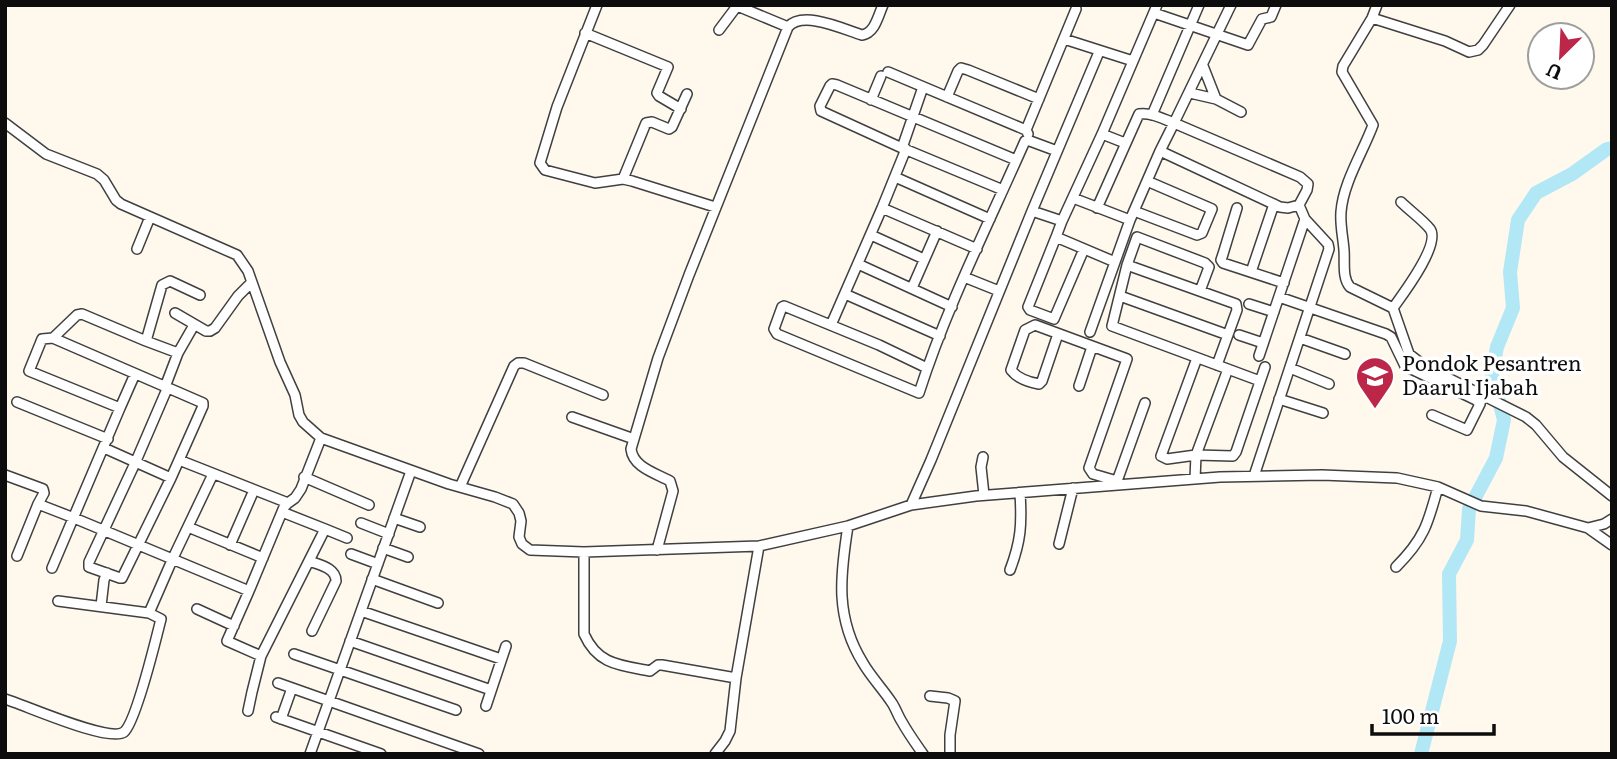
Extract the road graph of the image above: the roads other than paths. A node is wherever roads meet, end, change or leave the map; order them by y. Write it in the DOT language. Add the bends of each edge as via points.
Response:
graph roads {
  1 [pos="597,5"];
  2 [pos="883,5"];
  3 [pos="1199,5"];
  4 [pos="1231,5"];
  5 [pos="1276,5"];
  6 [pos="1377,5"];
  7 [pos="1510,5"];
  8 [pos="736,6"];
  9 [pos="1076,9"];
  10 [pos="1155,9"];
  11 [pos="1372,18"];
  12 [pos="1191,25"];
  13 [pos="788,27"];
  14 [pos="719,30"];
  15 [pos="585,33"];
  16 [pos="1217,34"];
  17 [pos="1064,39"];
  18 [pos="1099,52"];
  19 [pos="1133,61"];
  20 [pos="1203,66"];
  21 [pos="923,87"];
  22 [pos="1190,93"];
  23 [pos="687,94"];
  24 [pos="947,97"];
  25 [pos="1039,99"];
  26 [pos="1216,99"];
  27 [pos="871,100"];
  28 [pos="681,108"];
  29 [pos="1241,112"];
  30 [pos="1152,115"];
  31 [pos="913,117"];
  32 [pos="5,123"];
  33 [pos="1174,123"];
  34 [pos="1026,130"];
  35 [pos="1102,134"];
  36 [pos="1030,141"];
  37 [pos="1125,144"];
  38 [pos="904,149"];
  39 [pos="1057,150"];
  40 [pos="1160,151"];
  41 [pos="1016,160"];
  42 [pos="895,177"];
  43 [pos="623,179"];
  44 [pos="1147,181"];
  45 [pos="1003,190"];
  46 [pos="1073,198"];
  47 [pos="1401,202"];
  48 [pos="1274,204"];
  49 [pos="1298,205"];
  50 [pos="715,207"];
  51 [pos="882,208"];
  52 [pos="1097,208"];
  53 [pos="1237,208"];
  54 [pos="1032,211"];
  55 [pos="1132,215"];
  56 [pos="150,217"];
  57 [pos="990,219"];
  58 [pos="1306,219"];
  59 [pos="1062,221"];
  60 [pos="937,231"];
  61 [pos="871,235"];
  62 [pos="1056,237"];
  63 [pos="137,249"];
  64 [pos="977,249"];
  65 [pos="1084,249"];
  66 [pos="924,259"];
  67 [pos="1115,262"];
  68 [pos="858,264"];
  69 [pos="1127,265"];
  70 [pos="1251,272"];
  71 [pos="964,277"];
  72 [pos="251,283"];
  73 [pos="1284,283"];
  74 [pos="912,288"];
  75 [pos="999,291"];
  76 [pos="1200,291"];
  77 [pos="845,294"];
  78 [pos="200,295"];
  79 [pos="1120,296"];
  80 [pos="1279,297"];
  81 [pos="1249,304"];
  82 [pos="952,307"];
  83 [pos="1310,307"];
  84 [pos="1393,308"];
  85 [pos="1274,312"];
  86 [pos="175,313"];
  87 [pos="194,325"];
  88 [pos="831,325"];
  89 [pos="1090,332"];
  90 [pos="1058,334"];
  91 [pos="1228,335"];
  92 [pos="1239,335"];
  93 [pos="940,336"];
  94 [pos="52,338"];
  95 [pos="1300,338"];
  96 [pos="146,341"];
  97 [pos="1263,343"];
  98 [pos="1092,347"];
  99 [pos="178,353"];
  100 [pos="1345,354"];
  101 [pos="1259,356"];
  102 [pos="1197,358"];
  103 [pos="1217,365"];
  104 [pos="1265,367"];
  105 [pos="927,368"];
  106 [pos="1290,368"];
  107 [pos="1228,369"];
  108 [pos="135,374"];
  109 [pos="1261,381"];
  110 [pos="1329,384"];
  111 [pos="1079,386"];
  112 [pos="166,388"];
  113 [pos="603,395"];
  114 [pos="1279,399"];
  115 [pos="17,402"];
  116 [pos="1145,403"];
  117 [pos="120,408"];
  118 [pos="1323,413"];
  119 [pos="1432,415"];
  120 [pos="572,417"];
  121 [pos="321,438"];
  122 [pos="634,439"];
  123 [pos="106,443"];
  124 [pos="1196,455"];
  125 [pos="983,457"];
  126 [pos="178,460"];
  127 [pos="136,461"];
  128 [pos="411,471"];
  129 [pos="213,474"];
  130 [pos="5,475"];
  131 [pos="1254,476"];
  132 [pos="304,477"];
  133 [pos="170,478"];
  134 [pos="1195,479"];
  135 [pos="1117,483"];
  136 [pos="460,487"];
  137 [pos="1438,487"];
  138 [pos="1073,488"];
  139 [pos="254,490"];
  140 [pos="1020,493"];
  141 [pos="984,495"];
  142 [pos="1612,496"];
  143 [pos="288,503"];
  144 [pos="38,504"];
  145 [pos="369,505"];
  146 [pos="911,505"];
  147 [pos="282,512"];
  148 [pos="74,517"];
  149 [pos="394,518"];
  150 [pos="1612,519"];
  151 [pos="361,523"];
  152 [pos="848,526"];
  153 [pos="188,527"];
  154 [pos="420,527"];
  155 [pos="1588,528"];
  156 [pos="325,529"];
  157 [pos="104,531"];
  158 [pos="388,534"];
  159 [pos="347,538"];
  160 [pos="1059,544"];
  161 [pos="138,545"];
  162 [pos="230,545"];
  163 [pos="759,545"];
  164 [pos="1612,545"];
  165 [pos="383,548"];
  166 [pos="657,550"];
  167 [pos="584,552"];
  168 [pos="351,554"];
  169 [pos="17,556"];
  170 [pos="408,557"];
  171 [pos="173,558"];
  172 [pos="263,558"];
  173 [pos="309,561"];
  174 [pos="378,564"];
  175 [pos="1396,567"];
  176 [pos="52,568"];
  177 [pos="1010,570"];
  178 [pos="107,573"];
  179 [pos="372,579"];
  180 [pos="250,591"];
  181 [pos="58,601"];
  182 [pos="438,603"];
  183 [pos="101,606"];
  184 [pos="197,609"];
  185 [pos="361,611"];
  186 [pos="149,613"];
  187 [pos="234,626"];
  188 [pos="312,631"];
  189 [pos="350,641"];
  190 [pos="506,646"];
  191 [pos="294,654"];
  192 [pos="261,656"];
  193 [pos="501,659"];
  194 [pos="340,670"];
  195 [pos="736,678"];
  196 [pos="278,683"];
  197 [pos="292,688"];
  198 [pos="491,690"];
  199 [pos="930,696"];
  200 [pos="5,699"];
  201 [pos="329,701"];
  202 [pos="486,706"];
  203 [pos="456,710"];
  204 [pos="248,711"];
  205 [pos="317,732"];
  206 [pos="456,750"];
  207 [pos="377,753"];
  208 [pos="310,754"];
  209 [pos="479,754"];
  210 [pos="715,754"];
  211 [pos="923,754"];
  212 [pos="950,754"];
  1 -- 15 [label="street"];
  2 -- 13 [label="street" via="872,30 864,35 807,19"];
  3 -- 12 [label="street"];
  4 -- 16 [label="street"];
  5 -- 16 [label="street" via="1272,17 1262,19 1248,45"];
  6 -- 11 [label="street"];
  7 -- 11 [label="street" via="1474,52"];
  8 -- 13 [label="street"];
  8 -- 14 [label="street"];
  9 -- 17 [label="street"];
  10 -- 12 [label="street"];
  10 -- 19 [label="street"];
  11 -- 84 [label="street" via="1342,72 1373,124 1345,193 1341,233 1345,282"];
  12 -- 16 [label="street"];
  12 -- 30 [label="street"];
  13 -- 50 [label="street"];
  15 -- 28 [label="street" via="668,67 657,93"];
  15 -- 43 [label="street" via="540,163 545,170 595,183"];
  16 -- 20 [label="street"];
  17 -- 18 [label="street"];
  17 -- 25 [label="street"];
  18 -- 19 [label="street"];
  18 -- 39 [label="street"];
  19 -- 35 [label="street"];
  20 -- 22 [label="street"];
  20 -- 26 [label="street"];
  21 -- 24 [label="street"];
  21 -- 27 [label="street" via="884,74"];
  21 -- 31 [label="street"];
  22 -- 26 [label="street"];
  22 -- 33 [label="street"];
  23 -- 28 [label="street"];
  24 -- 25 [label="street" via="961,68"];
  24 -- 34 [label="street"];
  25 -- 34 [label="street"];
  26 -- 29 [label="street"];
  27 -- 31 [label="street"];
  27 -- 38 [label="street" via="832,84 820,109"];
  28 -- 43 [label="street" via="669,129 646,123"];
  30 -- 33 [label="street"];
  30 -- 37 [label="street" via="1139,114"];
  31 -- 38 [label="street"];
  31 -- 41 [label="street"];
  32 -- 56 [label="street" via="46,154 97,174 116,201"];
  33 -- 40 [label="street"];
  33 -- 49 [label="street" via="1304,179 1307,190"];
  34 -- 36 [label="street"];
  35 -- 37 [label="street"];
  35 -- 46 [label="street"];
  36 -- 39 [label="street"];
  36 -- 41 [label="street" via="1025,141"];
  37 -- 52 [label="street"];
  38 -- 42 [label="street"];
  38 -- 45 [label="street"];
  39 -- 54 [label="street"];
  40 -- 44 [label="street"];
  40 -- 48 [label="street"];
  41 -- 45 [label="street"];
  42 -- 51 [label="street"];
  42 -- 57 [label="street"];
  43 -- 50 [label="street"];
  44 -- 55 [label="street"];
  44 -- 55 [label="street" via="1212,209 1202,233"];
  45 -- 57 [label="street"];
  46 -- 52 [label="street"];
  46 -- 59 [label="street"];
  47 -- 84 [label="street" via="1433,236 1418,272"];
  48 -- 49 [label="street"];
  48 -- 70 [label="street"];
  49 -- 58 [label="street"];
  50 -- 122 [label="street" via="658,358"];
  51 -- 60 [label="street"];
  51 -- 61 [label="street"];
  52 -- 55 [label="street"];
  53 -- 70 [label="street" via="1221,260"];
  54 -- 59 [label="street"];
  54 -- 75 [label="street"];
  55 -- 67 [label="street"];
  56 -- 63 [label="street"];
  56 -- 72 [label="street" via="237,255"];
  57 -- 64 [label="street"];
  58 -- 73 [label="street"];
  58 -- 83 [label="street" via="1329,249"];
  59 -- 62 [label="street"];
  60 -- 64 [label="street"];
  60 -- 66 [label="street"];
  61 -- 66 [label="street"];
  61 -- 68 [label="street"];
  62 -- 65 [label="street"];
  62 -- 65 [label="street" via="1030,310 1054,319"];
  64 -- 71 [label="street"];
  65 -- 67 [label="street"];
  66 -- 74 [label="street"];
  67 -- 89 [label="street"];
  68 -- 74 [label="street"];
  68 -- 77 [label="street"];
  69 -- 76 [label="street"];
  69 -- 76 [label="street" via="1137,237 1205,263 1209,267"];
  69 -- 79 [label="street"];
  70 -- 73 [label="street"];
  71 -- 75 [label="street"];
  71 -- 82 [label="street"];
  72 -- 87 [label="street" via="215,328 206,331"];
  72 -- 121 [label="street" via="299,415"];
  73 -- 80 [label="street"];
  74 -- 82 [label="street"];
  75 -- 146 [label="street"];
  76 -- 91 [label="street" via="1236,304"];
  77 -- 88 [label="street"];
  77 -- 93 [label="street"];
  78 -- 96 [label="street" via="170,281 162,285"];
  79 -- 91 [label="street"];
  79 -- 102 [label="street" via="1112,326"];
  80 -- 83 [label="street"];
  80 -- 85 [label="street"];
  81 -- 85 [label="street"];
  82 -- 93 [label="street"];
  83 -- 95 [label="street"];
  83 -- 119 [label="street" via="1391,337 1405,366 1480,404 1467,430"];
  84 -- 142 [label="street" via="1409,354 1526,417 1563,457"];
  85 -- 97 [label="street"];
  86 -- 87 [label="street"];
  87 -- 99 [label="street"];
  88 -- 105 [label="street"];
  88 -- 105 [label="street" via="783,306 774,329 919,393"];
  90 -- 90 [label="street" via="1035,325 1026,330 1010,370 1014,375 1039,384"];
  90 -- 98 [label="street"];
  91 -- 103 [label="street"];
  92 -- 97 [label="street"];
  93 -- 105 [label="street"];
  94 -- 96 [label="street" via="80,314"];
  94 -- 108 [label="street"];
  94 -- 117 [label="street" via="42,339 29,371"];
  95 -- 100 [label="street"];
  95 -- 106 [label="street"];
  96 -- 99 [label="street"];
  97 -- 101 [label="street"];
  98 -- 111 [label="street"];
  98 -- 135 [label="street" via="1127,359 1089,468"];
  99 -- 112 [label="street"];
  102 -- 103 [label="street"];
  102 -- 124 [label="street" via="1161,456"];
  103 -- 107 [label="street"];
  104 -- 109 [label="street"];
  106 -- 110 [label="street"];
  106 -- 114 [label="street"];
  107 -- 109 [label="street"];
  107 -- 124 [label="street"];
  108 -- 112 [label="street"];
  108 -- 117 [label="street"];
  109 -- 124 [label="street" via="1233,456"];
  112 -- 126 [label="street" via="203,404"];
  112 -- 127 [label="street"];
  113 -- 136 [label="street" via="518,363"];
  114 -- 118 [label="street"];
  114 -- 131 [label="street"];
  115 -- 123 [label="street"];
  116 -- 135 [label="street"];
  117 -- 123 [label="street"];
  120 -- 122 [label="street"];
  121 -- 128 [label="street"];
  121 -- 132 [label="street"];
  122 -- 166 [label="street" via="631,449 637,464 673,486"];
  123 -- 127 [label="street"];
  123 -- 148 [label="street"];
  124 -- 134 [label="street"];
  125 -- 141 [label="street"];
  126 -- 129 [label="street"];
  126 -- 133 [label="street"];
  127 -- 133 [label="street"];
  127 -- 157 [label="street"];
  128 -- 136 [label="street"];
  128 -- 149 [label="street"];
  129 -- 139 [label="street"];
  129 -- 153 [label="street"];
  130 -- 144 [label="street" via="43,489"];
  131 -- 134 [label="street"];
  131 -- 137 [label="street" via="1397,478"];
  132 -- 143 [label="street"];
  132 -- 145 [label="street"];
  133 -- 161 [label="street"];
  134 -- 135 [label="street"];
  135 -- 138 [label="street"];
  136 -- 167 [label="street" via="516,506 521,521 519,537 530,550"];
  137 -- 155 [label="street" via="1481,506 1526,511"];
  137 -- 175 [label="street" via="1421,539"];
  138 -- 140 [label="street"];
  138 -- 160 [label="street"];
  139 -- 143 [label="street"];
  139 -- 162 [label="street"];
  140 -- 141 [label="street"];
  140 -- 177 [label="street" via="1021,534"];
  141 -- 146 [label="street"];
  143 -- 147 [label="street"];
  144 -- 148 [label="street"];
  144 -- 169 [label="street"];
  146 -- 152 [label="street"];
  147 -- 156 [label="street"];
  147 -- 172 [label="street"];
  148 -- 157 [label="street"];
  148 -- 176 [label="street"];
  149 -- 154 [label="street"];
  149 -- 158 [label="street"];
  150 -- 155 [label="street"];
  151 -- 158 [label="street"];
  152 -- 163 [label="street"];
  152 -- 211 [label="street" via="842,562 844,619 864,667"];
  153 -- 162 [label="street"];
  153 -- 171 [label="street"];
  155 -- 164 [label="street"];
  156 -- 159 [label="street"];
  156 -- 173 [label="street"];
  157 -- 161 [label="street"];
  157 -- 178 [label="street" via="88,565"];
  158 -- 165 [label="street"];
  161 -- 171 [label="street"];
  161 -- 178 [label="street" via="122,578"];
  162 -- 172 [label="street"];
  163 -- 166 [label="street"];
  163 -- 195 [label="street"];
  165 -- 170 [label="street"];
  165 -- 174 [label="street"];
  166 -- 167 [label="street"];
  167 -- 195 [label="street" via="584,634 596,653 615,664 650,671 662,665"];
  168 -- 174 [label="street"];
  171 -- 180 [label="street"];
  171 -- 186 [label="street"];
  172 -- 180 [label="street"];
  173 -- 188 [label="street" via="336,578"];
  173 -- 192 [label="street"];
  174 -- 179 [label="street"];
  178 -- 183 [label="street"];
  179 -- 182 [label="street"];
  179 -- 185 [label="street"];
  180 -- 187 [label="street"];
  181 -- 183 [label="street"];
  183 -- 186 [label="street"];
  184 -- 187 [label="street"];
  185 -- 189 [label="street"];
  185 -- 193 [label="street"];
  186 -- 200 [label="street" via="161,619 139,699 123,732 115,735 87,729"];
  187 -- 192 [label="street" via="227,641"];
  189 -- 194 [label="street"];
  189 -- 198 [label="street"];
  190 -- 193 [label="street"];
  191 -- 194 [label="street"];
  192 -- 204 [label="street"];
  193 -- 198 [label="street"];
  194 -- 201 [label="street"];
  194 -- 203 [label="street"];
  195 -- 210 [label="street" via="730,731"];
  196 -- 197 [label="street"];
  197 -- 201 [label="street"];
  197 -- 205 [label="street" via="278,718"];
  198 -- 202 [label="street"];
  199 -- 212 [label="street" via="955,701"];
  201 -- 205 [label="street"];
  201 -- 206 [label="street"];
  205 -- 207 [label="street"];
  205 -- 208 [label="street"];
  206 -- 209 [label="street"];
}
